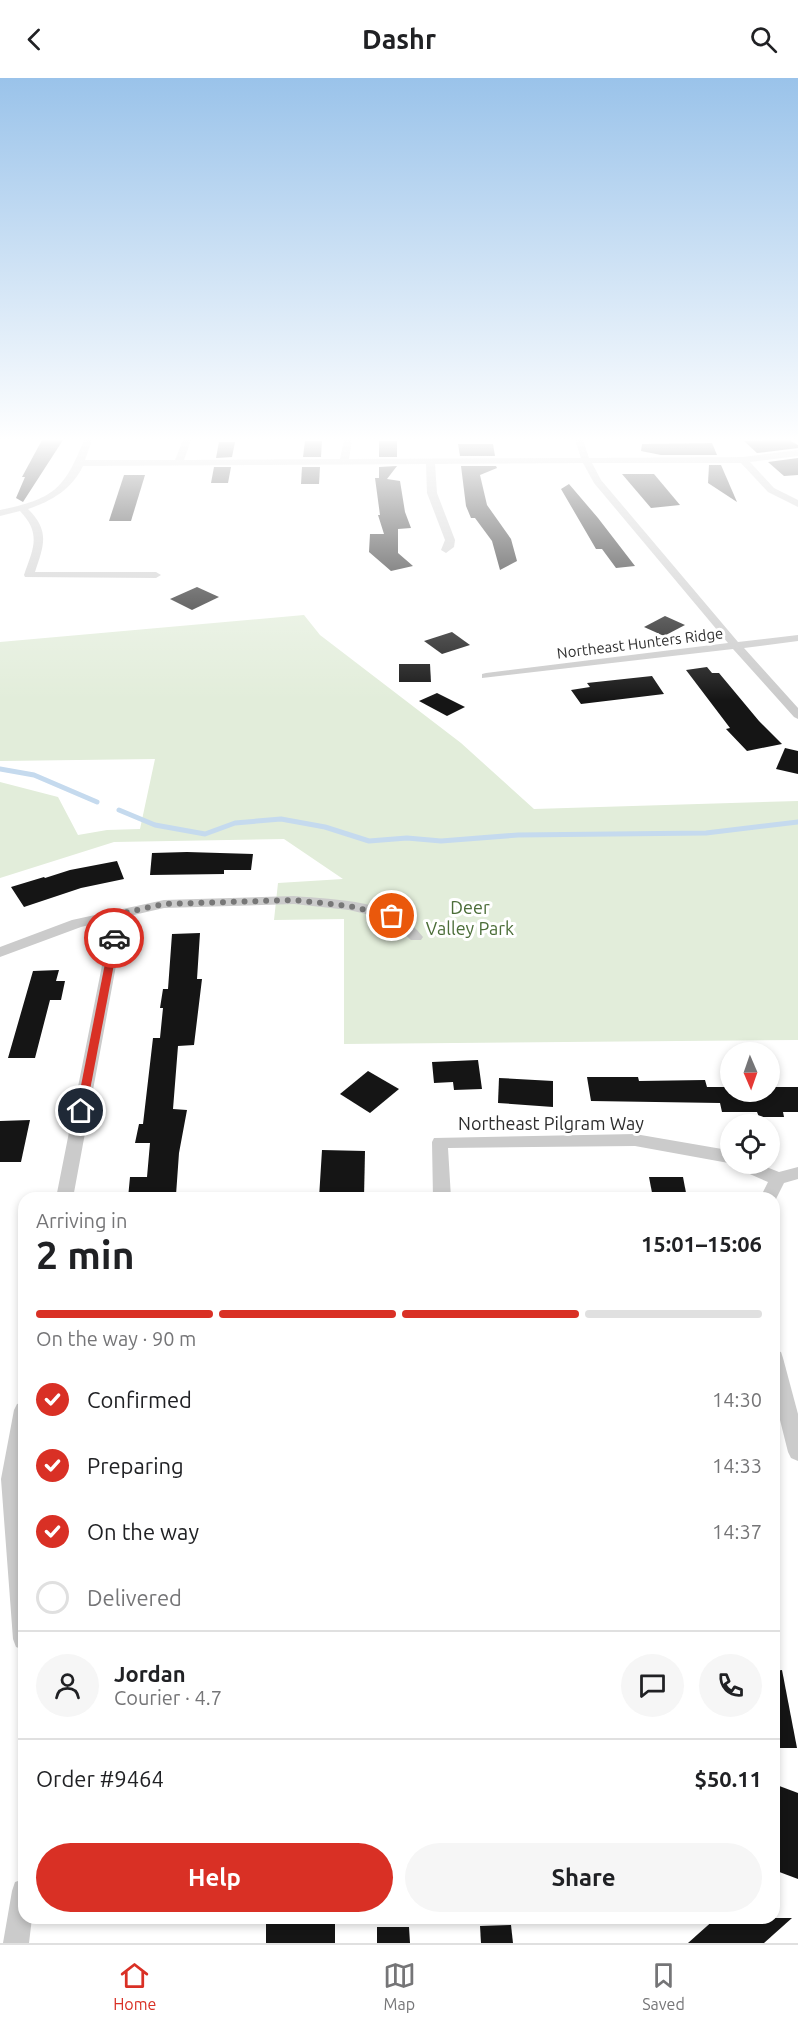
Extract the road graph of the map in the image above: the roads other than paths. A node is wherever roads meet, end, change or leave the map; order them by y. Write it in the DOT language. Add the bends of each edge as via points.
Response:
graph roads {
  1 [pos="38,527"];
  2 [pos="445,527"];
  3 [pos="636,527"];
  4 [pos="446,550"];
  5 [pos="156,575"];
  6 [pos="798,638"];
  7 [pos="736,646"];
  8 [pos="486,676"];
  9 [pos="798,715"];
  10 [pos="119,914"];
  11 [pos="416,938"];
  12 [pos="0,952"];
  13 [pos="720,1155"];
  14 [pos="798,1173"];
  15 [pos="766,1174"];
  16 [pos="778,1179"];
  17 [pos="65,1192"];
  18 [pos="442,1192"];
  19 [pos="772,1192"];
  20 [pos="780,1387"];
  21 [pos="18,1442"];
  22 [pos="798,1452"];
  23 [pos="18,1565"];
  24 [pos="19,1924"];
  25 [pos="16,1943"];
  1 -- 5 [label="street" via="40,541 29,575"];
  2 -- 4 [label="street" via="450,540"];
  3 -- 7 [label="street"];
  6 -- 7 [label="street, Northeast Hunters Ridge"];
  7 -- 8 [label="street, Northeast Hunters Ridge"];
  7 -- 9 [label="street"];
  10 -- 11 [label="street" via="164,904 294,900 392,916"];
  10 -- 12 [label="street" via="76,923"];
  10 -- 17 [label="street"];
  13 -- 18 [label="street, Northeast Pilgram Way" via="634,1140 440,1142"];
  14 -- 16 [label="street"];
  15 -- 16 [label="street"];
  16 -- 19 [label="street"];
  20 -- 22 [label="street"];
  21 -- 23 [label="street" via="11,1479"];
  24 -- 25 [label="street"];
}
